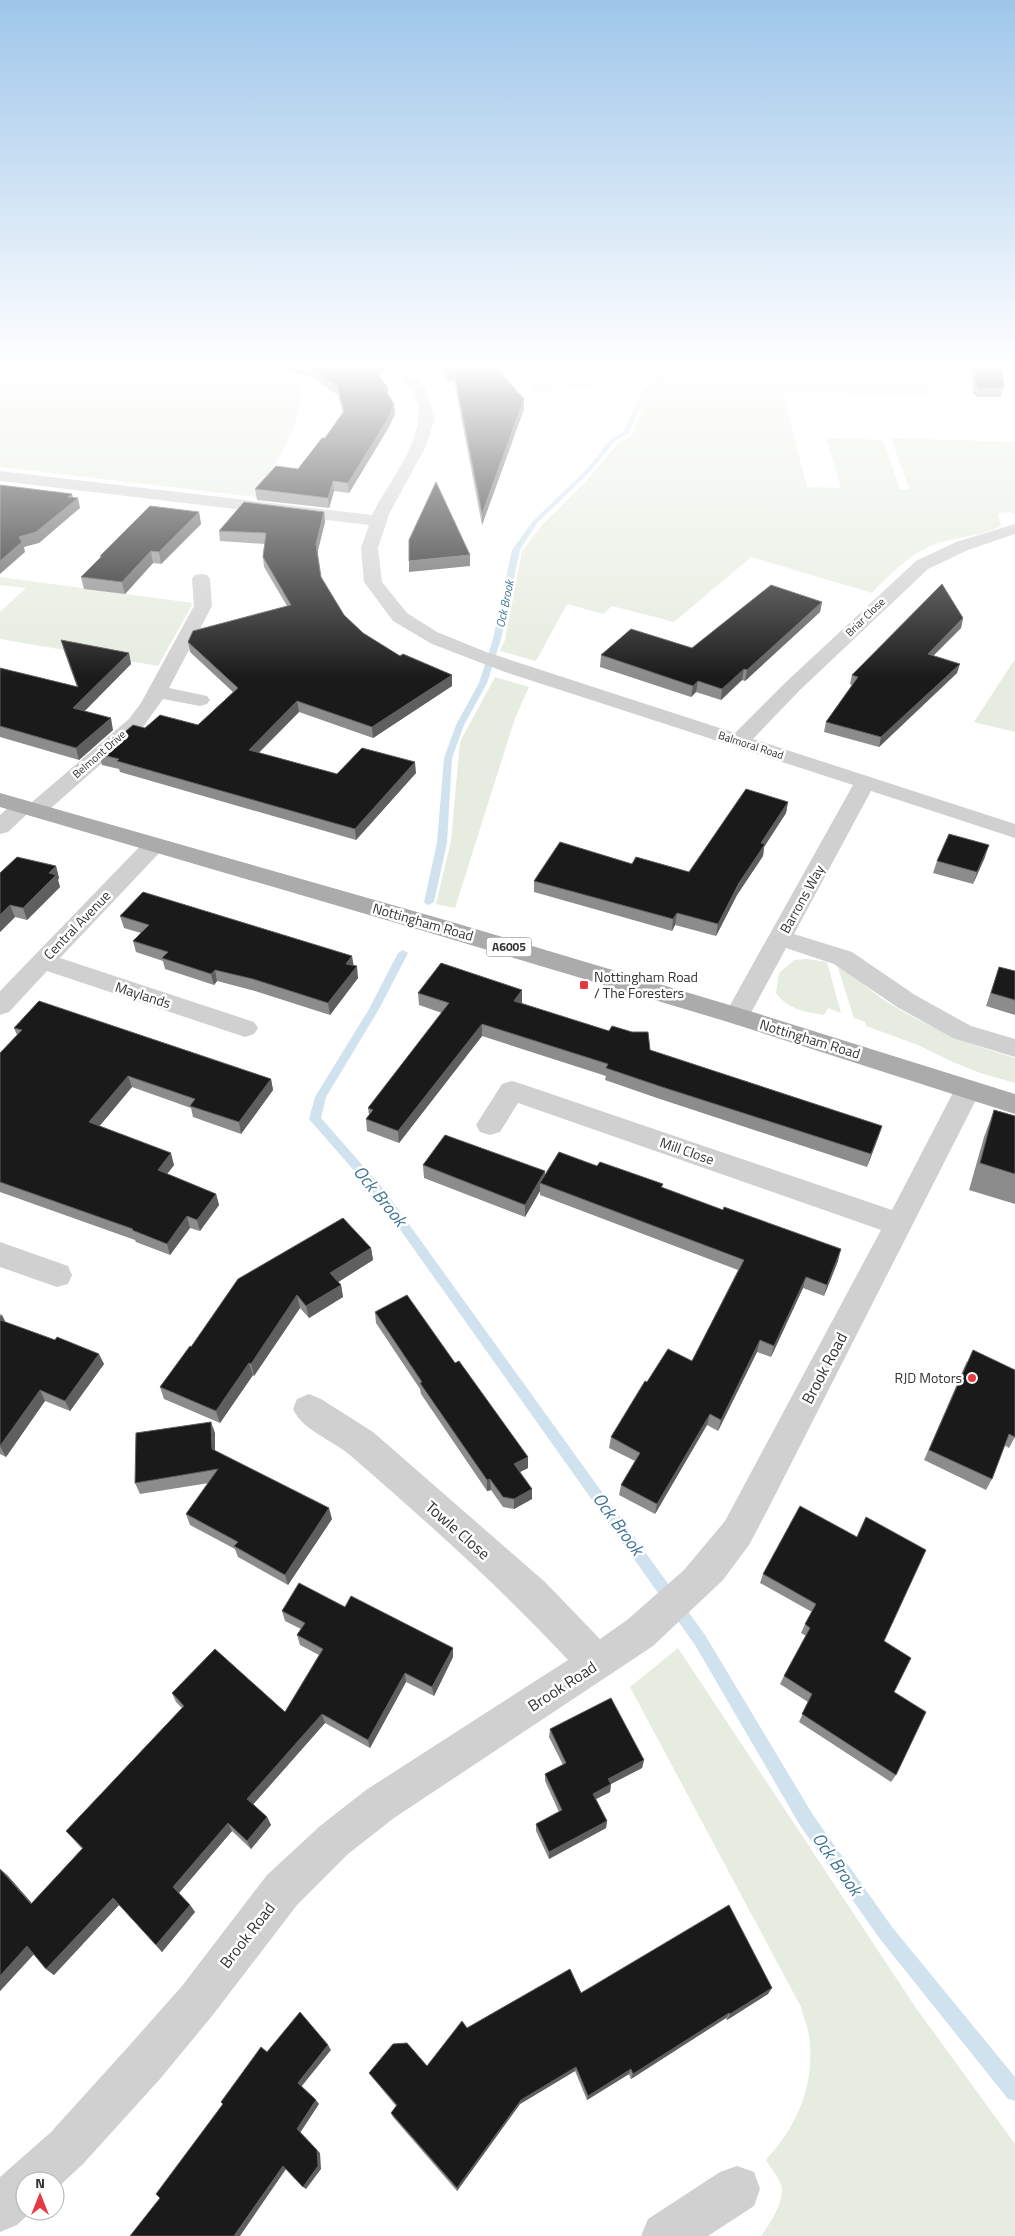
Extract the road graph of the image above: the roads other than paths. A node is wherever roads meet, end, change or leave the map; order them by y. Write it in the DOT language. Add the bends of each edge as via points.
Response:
graph roads {
  1 [pos="406,468"];
  2 [pos="0,476"];
  3 [pos="378,521"];
  4 [pos="1015,529"];
  5 [pos="201,579"];
  6 [pos="158,692"];
  7 [pos="200,700"];
  8 [pos="739,741"];
  9 [pos="866,781"];
  10 [pos="19,806"];
  11 [pos="0,827"];
  12 [pos="1015,831"];
  13 [pos="154,845"];
  14 [pos="780,938"];
  15 [pos="42,961"];
  16 [pos="0,1006"];
  17 [pos="737,1016"];
  18 [pos="245,1028"];
  19 [pos="1015,1048"];
  20 [pos="968,1090"];
  21 [pos="1015,1104"];
  22 [pos="490,1125"];
  23 [pos="900,1224"];
  24 [pos="0,1254"];
  25 [pos="57,1275"];
  26 [pos="309,1409"];
  27 [pos="597,1663"];
  28 [pos="41,2171"];
  29 [pos="737,2190"];
  30 [pos="15,2195"];
  31 [pos="0,2208"];
  32 [pos="665,2236"];
  1 -- 3 [label="street, Balmoral Road"];
  2 -- 3 [label="street"];
  3 -- 8 [label="street, Balmoral Road" via="371,536 369,573 379,596 414,627 510,667"];
  4 -- 8 [label="street, Briar Close" via="962,546 922,565"];
  5 -- 6 [label="street, Belmont Drive" via="203,606"];
  6 -- 7 [label="street"];
  6 -- 10 [label="street, Belmont Drive" via="136,723"];
  8 -- 9 [label="street, Balmoral Road"];
  9 -- 12 [label="street, Balmoral Road"];
  9 -- 14 [label="street, Barrons Way"];
  10 -- 11 [label="street, Belmont Drive"];
  10 -- 13 [label="main road, Nottingham Road / A6005"];
  13 -- 15 [label="street, Central Avenue"];
  13 -- 17 [label="main road, Nottingham Road / A6005"];
  14 -- 17 [label="street, Barrons Way"];
  14 -- 19 [label="street" via="843,958 906,1001 962,1032"];
  15 -- 16 [label="street, Central Avenue"];
  15 -- 18 [label="street, Maylands"];
  17 -- 20 [label="main road, Nottingham Road / A6005"];
  20 -- 21 [label="main road, Nottingham Road / A6005"];
  20 -- 23 [label="street, Brook Road"];
  22 -- 23 [label="street, Mill Close" via="512,1091"];
  23 -- 27 [label="street, Brook Road" via="737,1533 697,1582 640,1633"];
  24 -- 25 [label="street"];
  26 -- 27 [label="street, Towle Close" via="360,1443 532,1595"];
  27 -- 28 [label="street, Brook Road" via="380,1804 334,1840 282,1890 197,2002 67,2148"];
  29 -- 32 [label="street"];
  30 -- 31 [label="street"];
}
